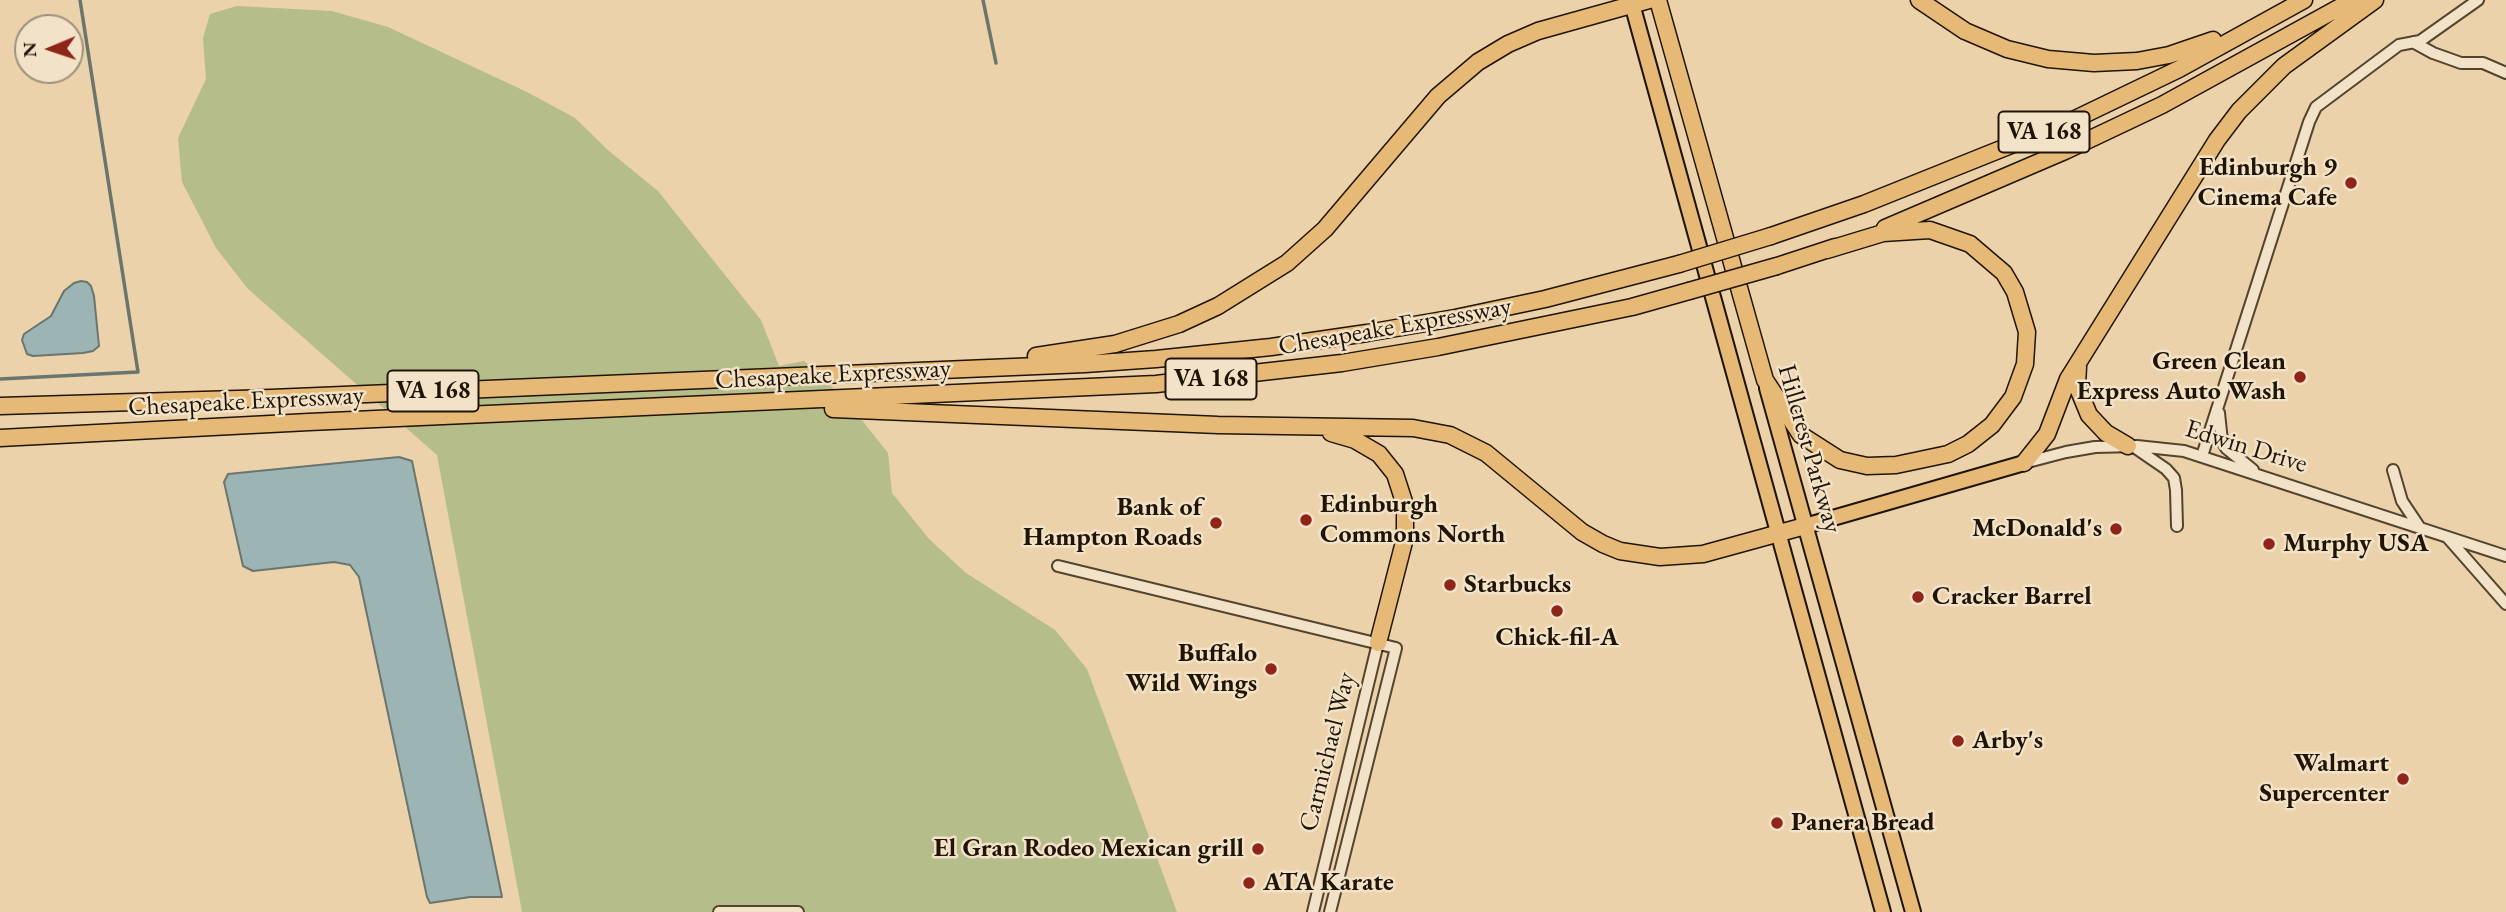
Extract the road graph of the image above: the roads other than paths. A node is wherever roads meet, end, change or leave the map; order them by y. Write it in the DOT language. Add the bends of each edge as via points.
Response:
graph roads {
  1 [pos="1649,0"];
  2 [pos="1658,0"];
  3 [pos="1919,0"];
  4 [pos="2303,0"];
  5 [pos="2353,0"];
  6 [pos="2375,0"];
  7 [pos="2478,0"];
  8 [pos="1632,2"];
  9 [pos="2413,42"];
  10 [pos="2506,73"];
  11 [pos="1827,250"];
  12 [pos="2080,360"];
  13 [pos="865,372"];
  14 [pos="1765,380"];
  15 [pos="2218,403"];
  16 [pos="725,405"];
  17 [pos="0,406"];
  18 [pos="1312,427"];
  19 [pos="0,438"];
  20 [pos="2130,445"];
  21 [pos="2202,456"];
  22 [pos="2024,463"];
  23 [pos="2393,470"];
  24 [pos="2258,474"];
  25 [pos="1805,526"];
  26 [pos="2177,526"];
  27 [pos="2420,528"];
  28 [pos="1779,534"];
  29 [pos="2446,536"];
  30 [pos="2506,556"];
  31 [pos="1058,565"];
  32 [pos="2506,604"];
  33 [pos="1378,643"];
  34 [pos="719,912"];
  35 [pos="798,912"];
  36 [pos="1313,912"];
  37 [pos="1330,912"];
  38 [pos="1883,912"];
  39 [pos="1913,912"];
  1 -- 8 [label="highway"];
  2 -- 14 [label="highway, Hillcrest Parkway"];
  3 -- 4 [label="highway" via="1965,31 2007,49 2048,59 2101,63 2137,61 2201,46"];
  4 -- 13 [label="highway, Chesapeake Expressway / VA 168, bridge" via="2179,69 2071,121 1864,204 1679,264 1545,299 1367,334 1284,345 1085,364"];
  5 -- 11 [label="highway, Chesapeake Expressway / VA 168" via="2162,105 1915,216"];
  6 -- 12 [label="highway" via="2284,66 2239,111"];
  7 -- 9 [label="street"];
  8 -- 13 [label="highway" via="1538,31 1478,62 1438,96 1342,211 1302,250 1260,281 1198,316 1115,344 1056,354"];
  8 -- 28 [label="main road, Hillcrest Parkway"];
  9 -- 10 [label="street" via="2461,63 2483,63"];
  9 -- 15 [label="street" via="2390,51 2312,114"];
  11 -- 14 [label="highway" via="1883,233 1930,230 1970,244 2004,273 2028,332 2025,365 2013,397 1992,425 1948,454 1896,466 1867,466 1840,460 1801,435"];
  11 -- 16 [label="highway, Chesapeake Expressway / VA 168, bridge" via="1632,307 1342,363 1109,387"];
  12 -- 20 [label="highway" via="2077,386 2089,415 2106,433"];
  12 -- 22 [label="highway" via="2047,434"];
  13 -- 17 [label="highway, Chesapeake Expressway / VA 168"];
  14 -- 25 [label="main road, Hillcrest Parkway"];
  15 -- 21 [label="street"];
  15 -- 24 [label="street" via="2222,441"];
  16 -- 18 [label="highway"];
  16 -- 19 [label="highway, Chesapeake Expressway / VA 168"];
  18 -- 28 [label="highway" via="1413,428 1450,435 1486,453 1582,532 1620,551 1703,554"];
  18 -- 33 [label="highway" via="1355,440 1379,454 1395,474 1402,495 1405,538"];
  20 -- 21 [label="street, Edwin Drive"];
  20 -- 22 [label="street, Edwin Drive" via="2077,449"];
  20 -- 26 [label="street" via="2174,478"];
  21 -- 24 [label="street, Edwin Drive"];
  22 -- 25 [label="main road, Edwin Drive"];
  23 -- 27 [label="street" via="2402,501"];
  24 -- 27 [label="street, Edwin Drive"];
  25 -- 28 [label="highway"];
  25 -- 39 [label="main road, Hillcrest Parkway"];
  27 -- 29 [label="street, Edwin Drive"];
  28 -- 38 [label="main road, Hillcrest Parkway"];
  29 -- 30 [label="street, Edwin Drive"];
  29 -- 32 [label="street"];
  31 -- 33 [label="street"];
  33 -- 36 [label="street, Carmichael Way"];
  33 -- 37 [label="street, Carmichael Way" via="1396,648"];
  34 -- 35 [label="street"];
}
